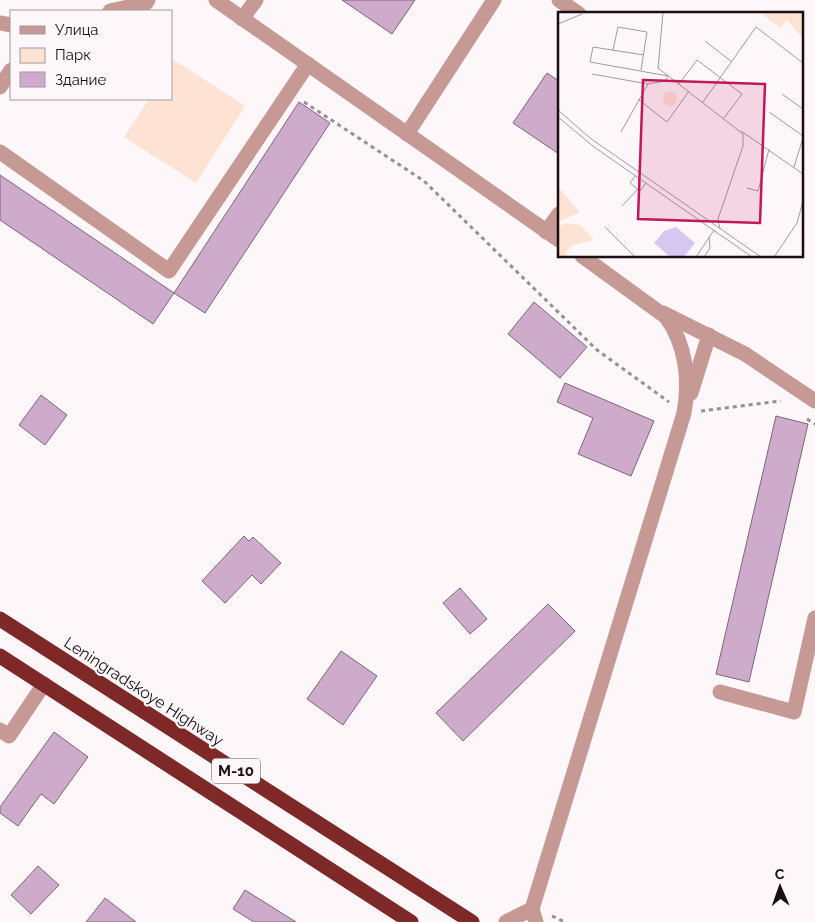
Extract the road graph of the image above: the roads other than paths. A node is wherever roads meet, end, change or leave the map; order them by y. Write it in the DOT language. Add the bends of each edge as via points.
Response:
graph roads {
  1 [pos="148,0"];
  2 [pos="216,0"];
  3 [pos="256,0"];
  4 [pos="494,0"];
  5 [pos="559,0"];
  6 [pos="114,10"];
  7 [pos="576,12"];
  8 [pos="242,19"];
  9 [pos="308,64"];
  10 [pos="10,72"];
  11 [pos="0,87"];
  12 [pos="407,134"];
  13 [pos="0,152"];
  14 [pos="558,218"];
  15 [pos="553,236"];
  16 [pos="585,258"];
  17 [pos="662,312"];
  18 [pos="709,336"];
  19 [pos="815,401"];
  20 [pos="684,413"];
  21 [pos="815,618"];
  22 [pos="0,619"];
  23 [pos="0,656"];
  24 [pos="44,684"];
  25 [pos="720,692"];
  26 [pos="0,730"];
  27 [pos="534,915"];
  28 [pos="411,922"];
  29 [pos="472,922"];
  30 [pos="506,922"];
  1 -- 6 [label="street"];
  2 -- 8 [label="street"];
  3 -- 8 [label="street"];
  4 -- 12 [label="street"];
  5 -- 7 [label="street"];
  8 -- 9 [label="street"];
  9 -- 12 [label="street"];
  9 -- 13 [label="street" via="169,271"];
  10 -- 11 [label="street"];
  12 -- 15 [label="street"];
  14 -- 15 [label="street"];
  16 -- 17 [label="street"];
  17 -- 18 [label="street"];
  17 -- 20 [label="street" via="672,327 685,362"];
  18 -- 19 [label="street" via="745,354"];
  18 -- 20 [label="street"];
  20 -- 27 [label="street"];
  21 -- 25 [label="street" via="794,712"];
  22 -- 29 [label="highway, Leningradskoye Highway / М-10"];
  23 -- 24 [label="highway, М-10"];
  24 -- 26 [label="street" via="9,736"];
  24 -- 28 [label="highway, М-10"];
  27 -- 30 [label="street"];
}
